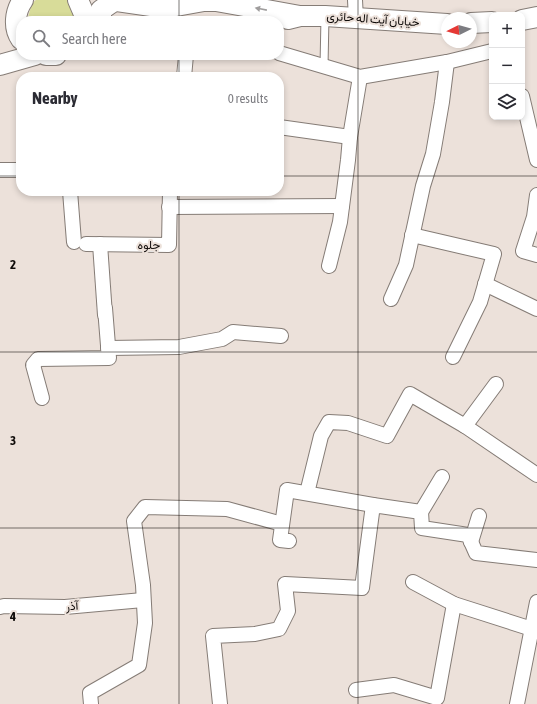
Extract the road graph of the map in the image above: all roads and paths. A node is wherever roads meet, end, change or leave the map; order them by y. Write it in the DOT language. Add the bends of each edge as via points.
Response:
graph roads {
  1 [pos="23,0"];
  2 [pos="78,0"];
  3 [pos="112,0"];
  4 [pos="355,9"];
  5 [pos="236,13"];
  6 [pos="84,16"];
  7 [pos="100,16"];
  8 [pos="300,16"];
  9 [pos="325,16"];
  10 [pos="537,17"];
  11 [pos="525,19"];
  12 [pos="284,20"];
  13 [pos="8,22"];
  14 [pos="489,22"];
  15 [pos="441,23"];
  16 [pos="477,23"];
  17 [pos="16,32"];
  18 [pos="489,52"];
  19 [pos="284,55"];
  20 [pos="18,60"];
  21 [pos="186,60"];
  22 [pos="447,62"];
  23 [pos="0,65"];
  24 [pos="324,66"];
  25 [pos="184,72"];
  26 [pos="360,77"];
  27 [pos="525,109"];
  28 [pos="284,128"];
  29 [pos="350,137"];
  30 [pos="537,160"];
  31 [pos="0,170"];
  32 [pos="16,170"];
  33 [pos="537,195"];
  34 [pos="72,196"];
  35 [pos="170,196"];
  36 [pos="342,206"];
  37 [pos="169,207"];
  38 [pos="412,234"];
  39 [pos="87,244"];
  40 [pos="537,255"];
  41 [pos="329,266"];
  42 [pos="485,284"];
  43 [pos="391,299"];
  44 [pos="537,309"];
  45 [pos="281,336"];
  46 [pos="109,353"];
  47 [pos="453,357"];
  48 [pos="496,384"];
  49 [pos="42,398"];
  50 [pos="465,426"];
  51 [pos="537,475"];
  52 [pos="442,477"];
  53 [pos="308,493"];
  54 [pos="373,505"];
  55 [pos="421,512"];
  56 [pos="479,516"];
  57 [pos="282,524"];
  58 [pos="289,541"];
  59 [pos="471,542"];
  60 [pos="537,560"];
  61 [pos="413,582"];
  62 [pos="143,600"];
  63 [pos="537,602"];
  64 [pos="454,604"];
  65 [pos="0,607"];
  66 [pos="532,629"];
  67 [pos="356,690"];
  68 [pos="521,703"];
  69 [pos="90,704"];
  70 [pos="220,704"];
  1 -- 13 [label="main road"];
  2 -- 6 [label="main road"];
  3 -- 5 [label="main road" via="165,8 216,1"];
  3 -- 7 [label="main road" via="101,10"];
  4 -- 9 [label="main road, خیابان آیت اله حائری"];
  4 -- 15 [label="main road, خیابان آیت اله حائری"];
  8 -- 5 [label="main road, one-way"];
  8 -- 9 [label="main road, خیابان آیت اله حائری"];
  8 -- 12 [label="main road"];
  9 -- 24 [label="lane"];
  10 -- 11 [label="main road"];
  13 -- 17 [label="main road"];
  14 -- 16 [label="main road"];
  18 -- 22 [label="street"];
  19 -- 24 [label="street"];
  20 -- 23 [label="main road"];
  21 -- 25 [label="street"];
  22 -- 26 [label="street"];
  22 -- 38 [label="street" via="433,154"];
  24 -- 26 [label="street"];
  26 -- 29 [label="street"];
  27 -- 30 [label="street"];
  28 -- 29 [label="street"];
  29 -- 36 [label="street"];
  31 -- 32 [label="street"];
  33 -- 40 [label="street" via="534,217 523,251"];
  34 -- 39 [label="street"];
  35 -- 37 [label="street, جلوه"];
  36 -- 37 [label="street"];
  36 -- 41 [label="street"];
  37 -- 39 [label="street, جلوه" via="169,245"];
  38 -- 42 [label="street" via="494,254"];
  38 -- 43 [label="street" via="406,265"];
  39 -- 46 [label="street" via="105,312"];
  42 -- 44 [label="street"];
  42 -- 47 [label="street" via="480,302"];
  45 -- 46 [label="street" via="233,332 222,338 179,347"];
  46 -- 49 [label="street" via="38,359 33,365"];
  48 -- 50 [label="street"];
  50 -- 51 [label="street"];
  50 -- 53 [label="street" via="410,394 387,436 348,423 329,422 321,436"];
  52 -- 55 [label="street"];
  53 -- 54 [label="street"];
  53 -- 57 [label="street" via="287,490"];
  54 -- 55 [label="street"];
  54 -- 70 [label="street" via="362,588 285,584 288,611 279,629 255,634 214,636"];
  55 -- 59 [label="street" via="422,528 468,535"];
  56 -- 59 [label="street"];
  57 -- 58 [label="street" via="280,540"];
  57 -- 62 [label="street" via="227,509 145,507 134,521"];
  59 -- 60 [label="street" via="476,553"];
  61 -- 64 [label="street"];
  62 -- 65 [label="street, آذر" via="65,607"];
  62 -- 69 [label="street" via="145,623 139,666 90,693"];
  63 -- 66 [label="street"];
  64 -- 66 [label="street"];
  64 -- 67 [label="street" via="438,698 394,685"];
  66 -- 68 [label="street"];
}
